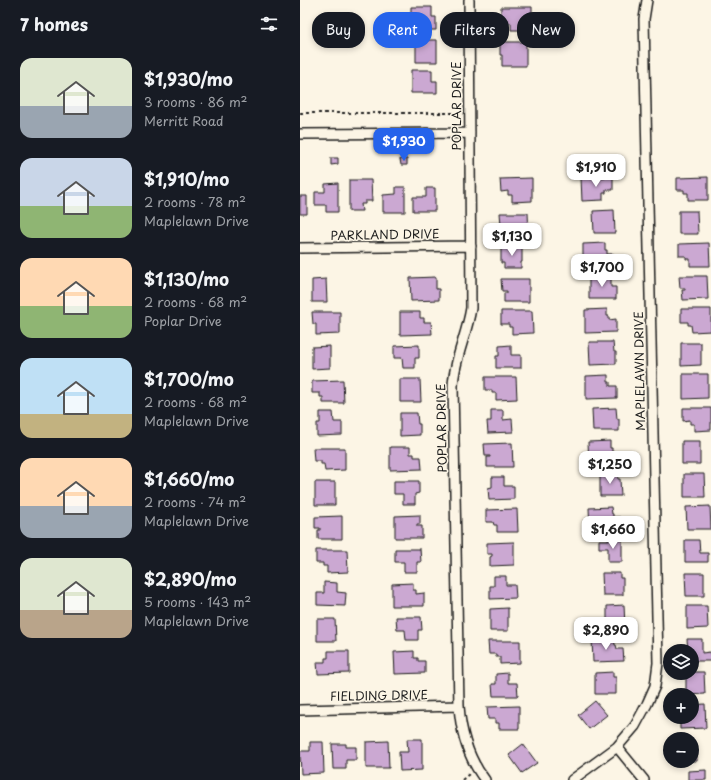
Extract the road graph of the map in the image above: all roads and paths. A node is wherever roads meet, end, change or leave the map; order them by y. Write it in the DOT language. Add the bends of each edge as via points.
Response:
graph roads {
  1 [pos="469,0"];
  2 [pos="647,0"];
  3 [pos="300,113"];
  4 [pos="454,113"];
  5 [pos="300,134"];
  6 [pos="470,134"];
  7 [pos="471,246"];
  8 [pos="300,248"];
  9 [pos="459,706"];
  10 [pos="300,710"];
  11 [pos="617,747"];
  12 [pos="485,780"];
  13 [pos="572,780"];
  14 [pos="644,780"];
  1 -- 6 [label="street, POPLAR DRIVE"];
  2 -- 11 [label="street, MAPLELAWN DRIVE" via="644,27 658,663 655,686 647,704 636,726"];
  3 -- 4 [label="path"];
  5 -- 6 [label="street"];
  6 -- 7 [label="street, POPLAR DRIVE"];
  7 -- 8 [label="street, PARKLAND DRIVE"];
  7 -- 9 [label="street, POPLAR DRIVE" via="471,308 452,386"];
  9 -- 10 [label="street, FIELDING DRIVE"];
  9 -- 12 [label="street, POPLAR DRIVE" via="467,747 476,768"];
  11 -- 13 [label="street, MAPLELAWN DRIVE"];
  11 -- 14 [label="street"];
}
